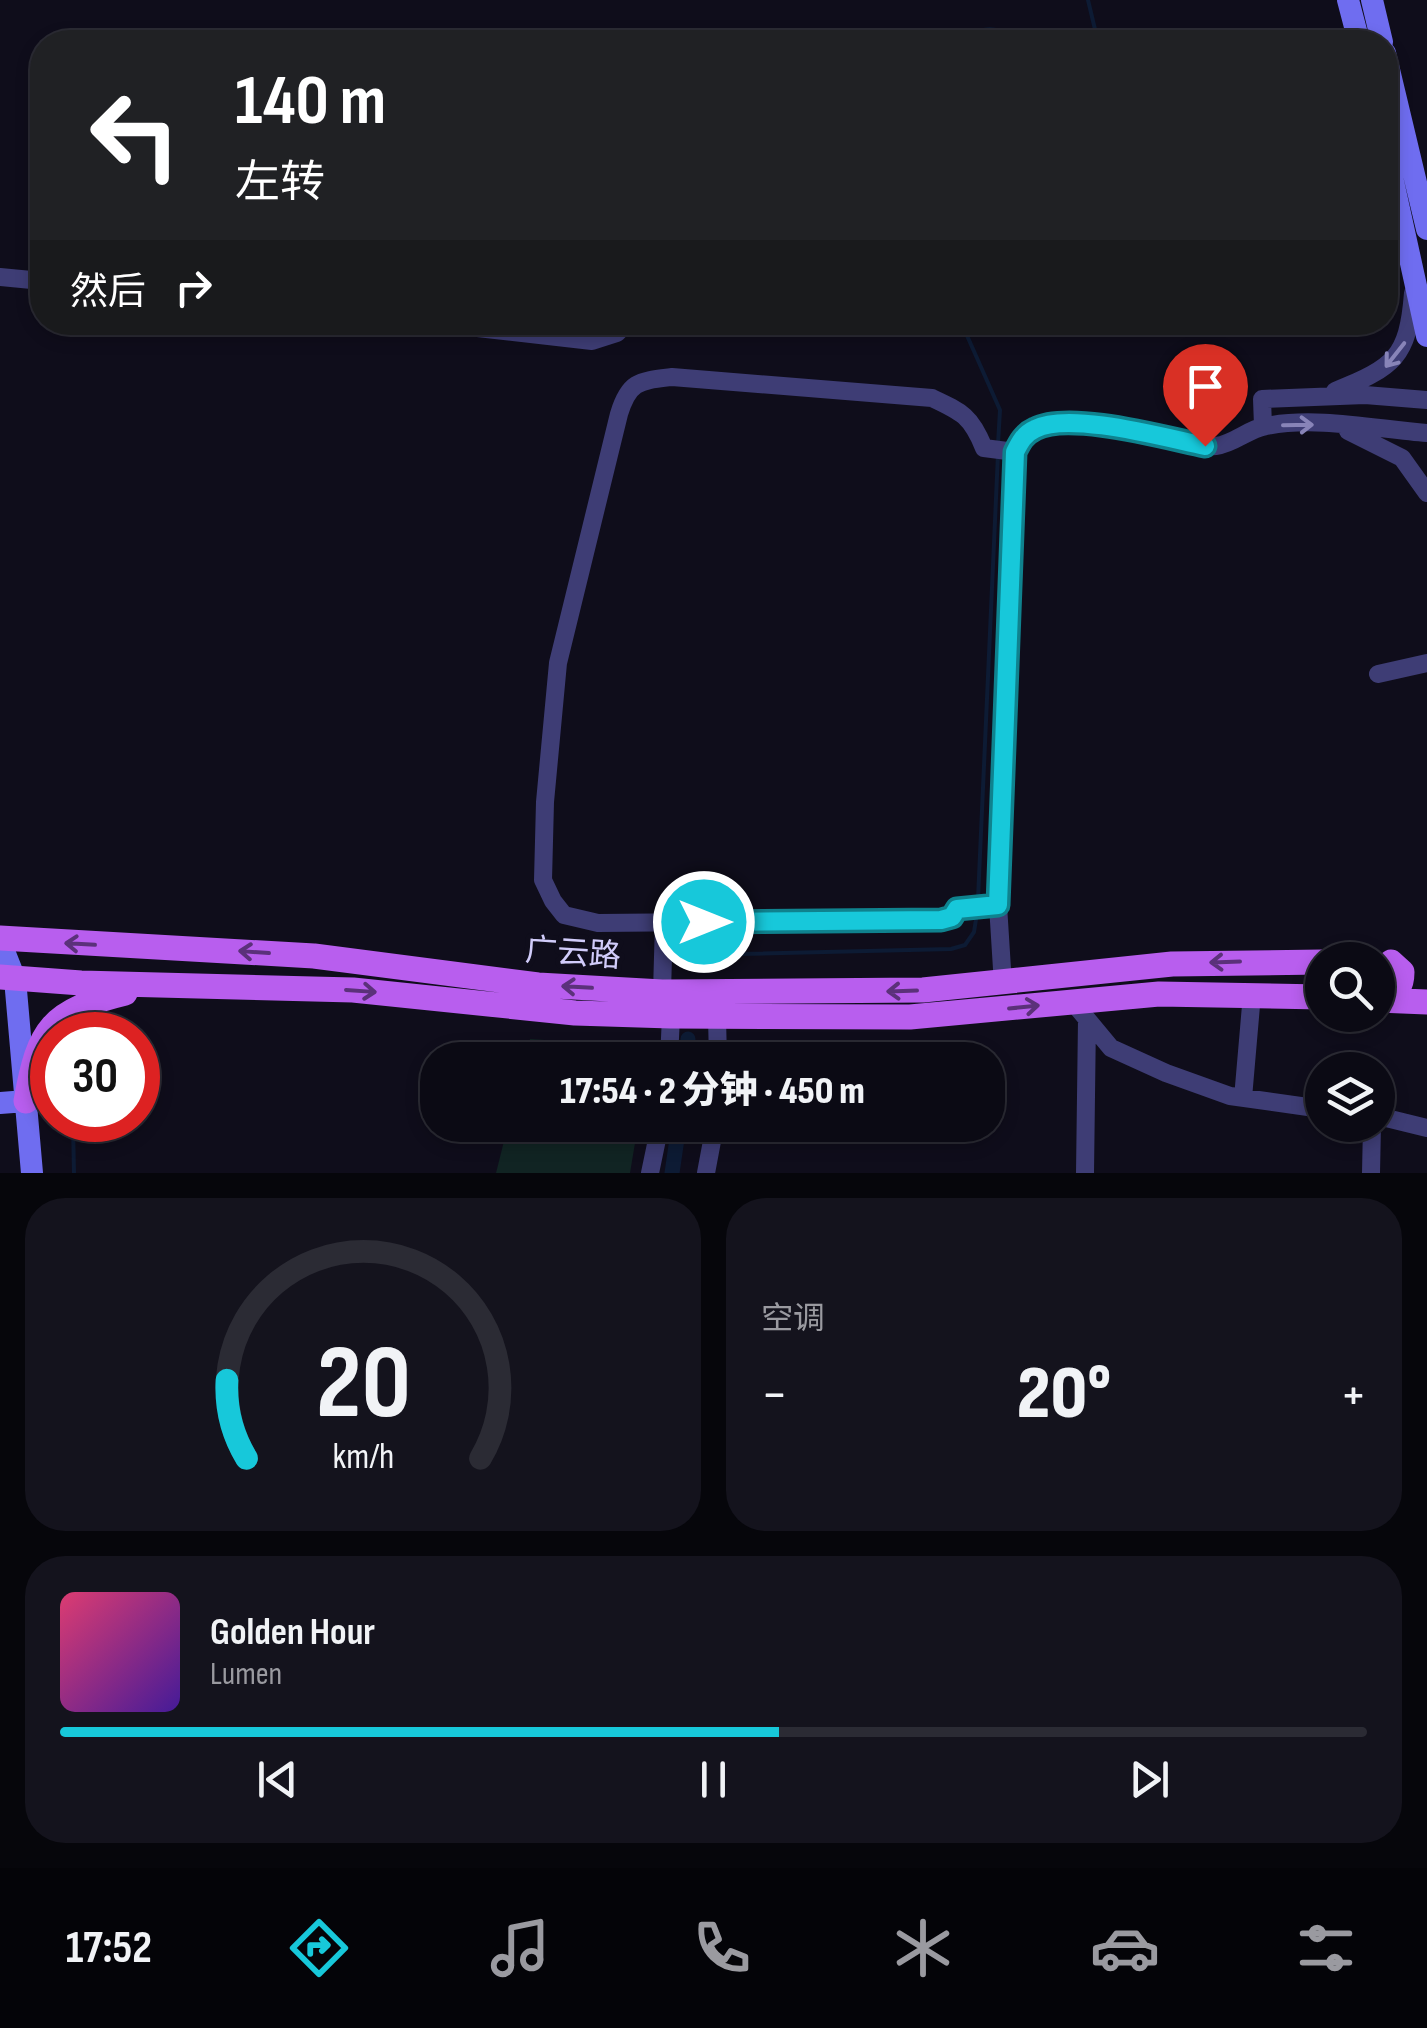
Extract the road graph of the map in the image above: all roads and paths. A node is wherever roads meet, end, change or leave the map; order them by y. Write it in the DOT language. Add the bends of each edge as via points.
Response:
graph roads {
  1 [pos="1348,0"];
  2 [pos="1372,0"];
  3 [pos="1357,30"];
  4 [pos="1379,30"];
  5 [pos="1398,106"];
  6 [pos="1398,202"];
  7 [pos="1427,228"];
  8 [pos="1414,273"];
  9 [pos="0,277"];
  10 [pos="30,280"];
  11 [pos="539,335"];
  12 [pos="613,335"];
  13 [pos="1427,336"];
  14 [pos="1321,397"];
  15 [pos="1427,400"];
  16 [pos="1334,425"];
  17 [pos="1263,426"];
  18 [pos="1427,434"];
  19 [pos="1015,452"];
  20 [pos="1427,493"];
  21 [pos="1427,662"];
  22 [pos="1378,674"];
  23 [pos="998,905"];
  24 [pos="664,922"];
  25 [pos="0,939"];
  26 [pos="160,948"];
  27 [pos="1305,962"];
  28 [pos="1395,962"];
  29 [pos="1427,963"];
  30 [pos="1395,968"];
  31 [pos="7,978"];
  32 [pos="1004,984"];
  33 [pos="159,985"];
  34 [pos="1395,993"];
  35 [pos="1252,994"];
  36 [pos="1305,996"];
  37 [pos="1395,1001"];
  38 [pos="1427,1002"];
  39 [pos="666,1004"];
  40 [pos="1079,1010"];
  41 [pos="717,1017"];
  42 [pos="668,1042"];
  43 [pos="718,1042"];
  44 [pos="1249,1099"];
  45 [pos="13,1102"];
  46 [pos="1305,1106"];
  47 [pos="1395,1120"];
  48 [pos="1427,1128"];
  49 [pos="656,1142"];
  50 [pos="712,1142"];
  51 [pos="1372,1142"];
  52 [pos="32,1173"];
  53 [pos="650,1173"];
  54 [pos="706,1173"];
  55 [pos="1085,1173"];
  56 [pos="1371,1173"];
  1 -- 3 [label="street"];
  2 -- 4 [label="street"];
  5 -- 7 [label="street"];
  6 -- 8 [label="street"];
  8 -- 13 [label="street"];
  8 -- 14 [label="street, one-way" via="1410,328 1395,360"];
  9 -- 10 [label="street"];
  11 -- 12 [label="street" via="592,341"];
  14 -- 15 [label="street"];
  14 -- 17 [label="street" via="1262,399"];
  17 -- 16 [label="street, one-way"];
  16 -- 18 [label="street"];
  16 -- 20 [label="street" via="1402,458"];
  17 -- 19 [label="street" via="1205,446 1056,423 1036,428"];
  19 -- 23 [label="street"];
  19 -- 24 [label="street" via="984,448 974,424 932,398 672,377 640,381 626,393 558,664 543,880 564,915 598,923"];
  21 -- 22 [label="street"];
  23 -- 24 [label="street" via="957,909 941,920"];
  23 -- 32 [label="street"];
  24 -- 39 [label="street"];
  26 -- 25 [label="main road, 广云路, one-way"];
  25 -- 31 [label="street"];
  26 -- 33 [label="main road"];
  39 -- 26 [label="main road, 广云路, one-way" via="359,960"];
  27 -- 32 [label="main road, 广云路, one-way" via="1172,964"];
  28 -- 29 [label="main road"];
  30 -- 34 [label="main road" via="1402,980"];
  31 -- 33 [label="main road, 广云路"];
  31 -- 45 [label="street"];
  32 -- 39 [label="main road, 广云路, one-way"];
  33 -- 39 [label="main road, 广云路, one-way" via="352,990 574,1013"];
  33 -- 45 [label="main road" via="66,1013 42,1042"];
  35 -- 36 [label="main road, 广云路"];
  35 -- 40 [label="main road, 广云路" via="1159,994"];
  35 -- 44 [label="street"];
  37 -- 38 [label="main road"];
  39 -- 41 [label="main road, 广云路"];
  39 -- 42 [label="street"];
  41 -- 40 [label="main road, 广云路, one-way"];
  40 -- 44 [label="street" via="1111,1048"];
  40 -- 55 [label="street"];
  41 -- 43 [label="street"];
  44 -- 46 [label="street"];
  45 -- 52 [label="street"];
  47 -- 48 [label="street"];
  49 -- 53 [label="street"];
  50 -- 54 [label="street"];
  51 -- 56 [label="street"];
}
